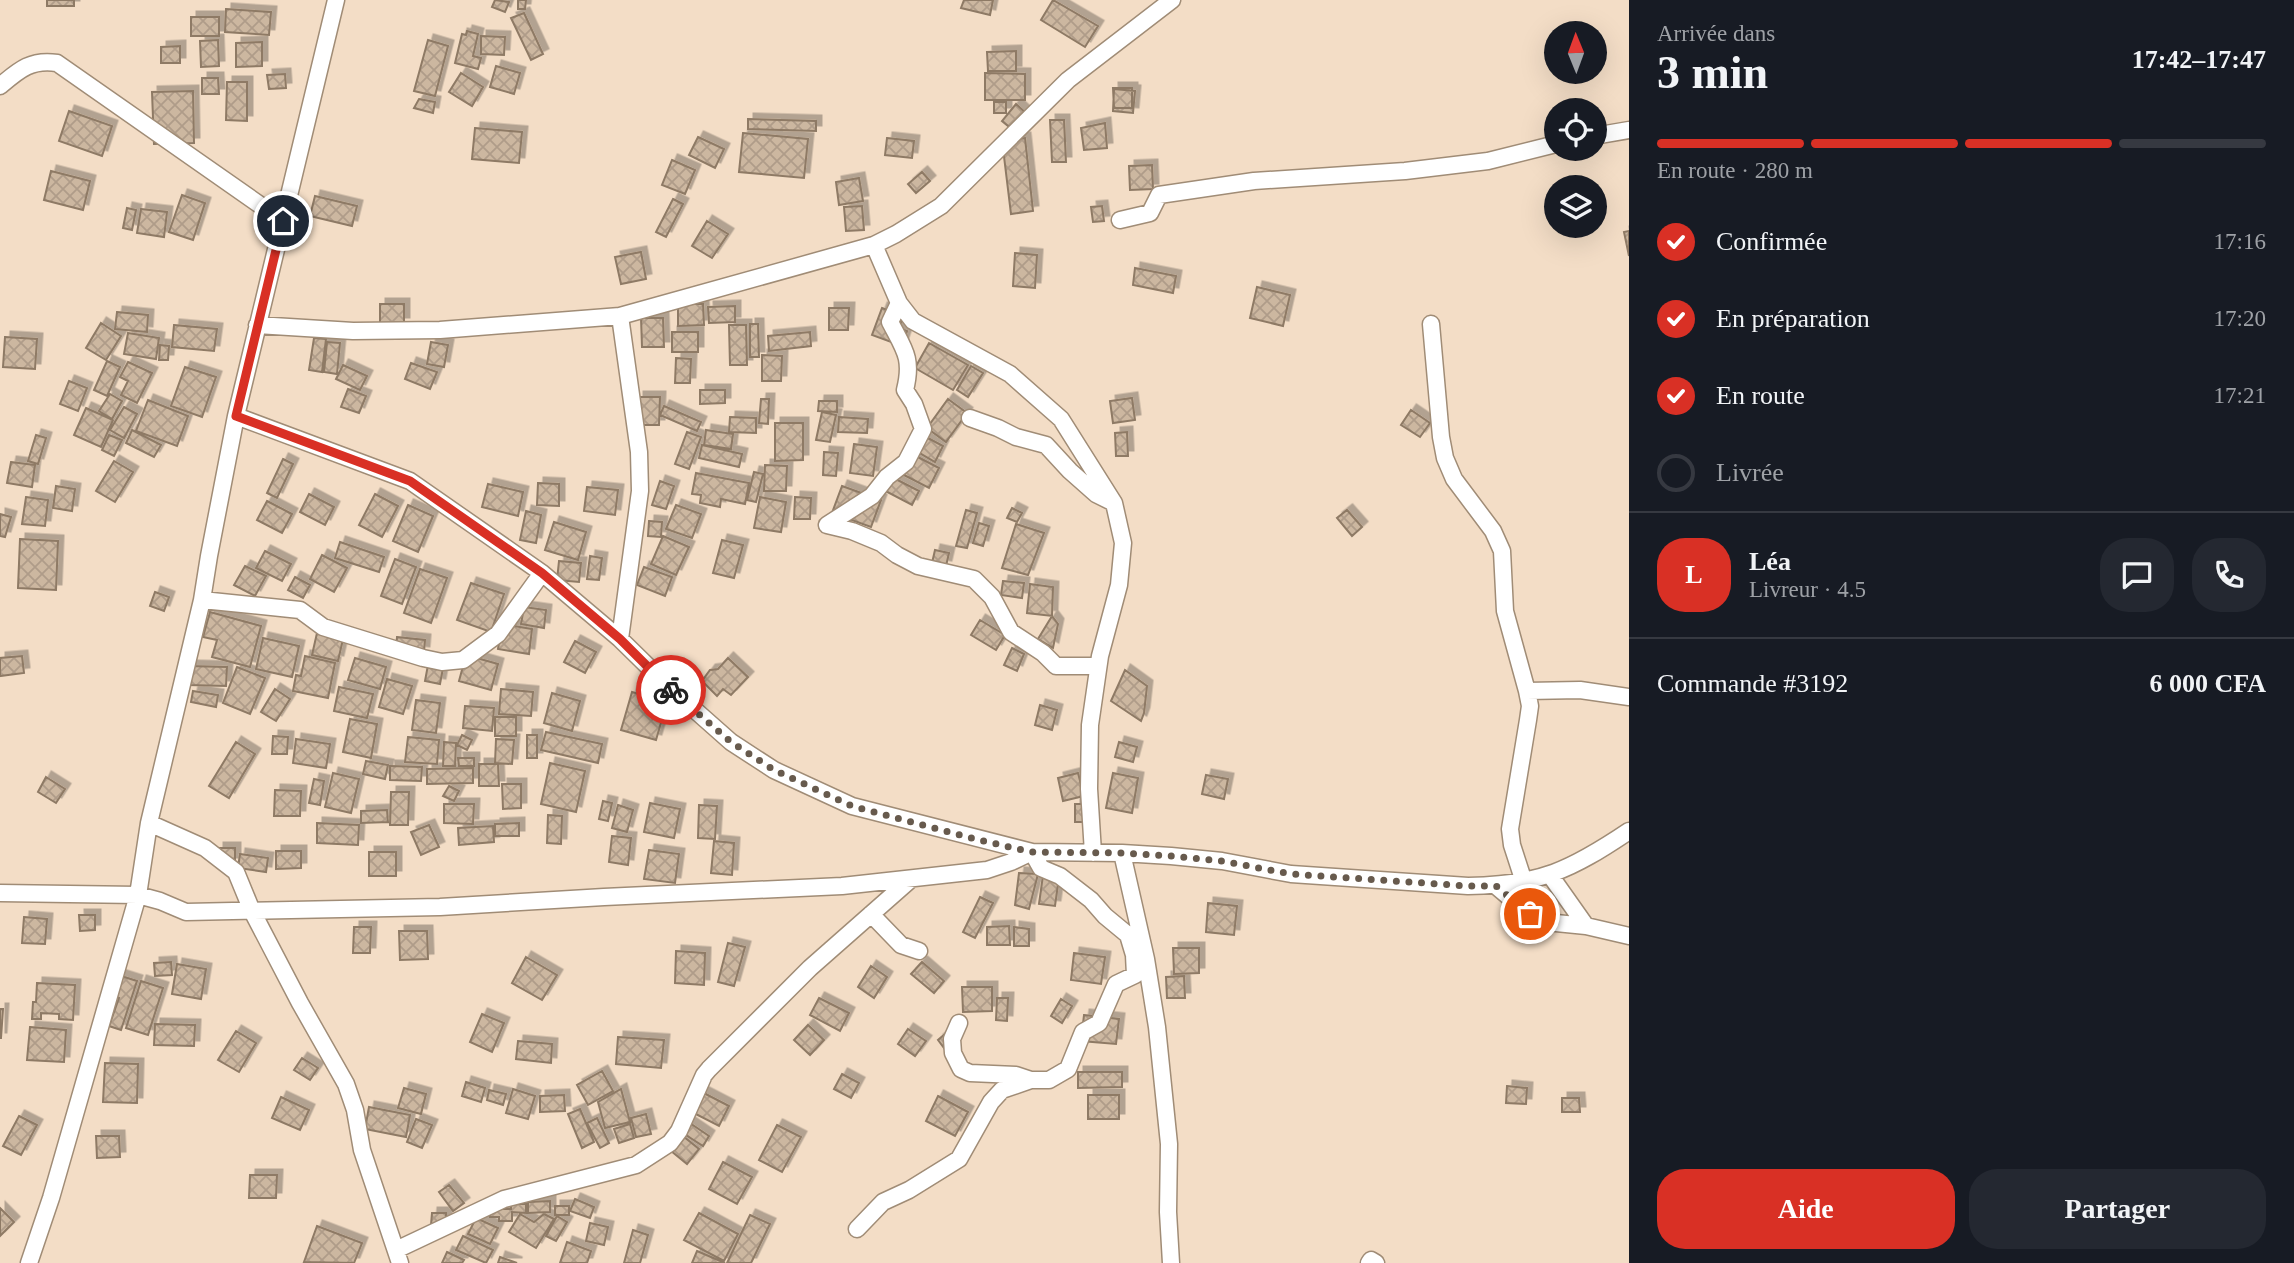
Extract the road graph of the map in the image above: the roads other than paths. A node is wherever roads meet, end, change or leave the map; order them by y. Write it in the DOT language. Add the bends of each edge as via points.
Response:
graph roads {
  1 [pos="336,0"];
  2 [pos="1172,0"];
  3 [pos="0,86"];
  4 [pos="1629,131"];
  5 [pos="1607,134"];
  6 [pos="1544,147"];
  7 [pos="1120,220"];
  8 [pos="283,221"];
  9 [pos="874,245"];
  10 [pos="899,303"];
  11 [pos="620,316"];
  12 [pos="1431,324"];
  13 [pos="257,325"];
  14 [pos="236,416"];
  15 [pos="970,418"];
  16 [pos="1114,503"];
  17 [pos="542,573"];
  18 [pos="202,600"];
  19 [pos="620,639"];
  20 [pos="1098,666"];
  21 [pos="1527,691"];
  22 [pos="1629,697"];
  23 [pos="149,823"];
  24 [pos="1629,831"];
  25 [pos="1031,852"];
  26 [pos="1093,852"];
  27 [pos="1122,853"];
  28 [pos="1550,875"];
  29 [pos="912,878"];
  30 [pos="1524,882"];
  31 [pos="1496,886"];
  32 [pos="0,893"];
  33 [pos="138,895"];
  34 [pos="252,911"];
  35 [pos="871,914"];
  36 [pos="1586,926"];
  37 [pos="1629,936"];
  38 [pos="919,951"];
  39 [pos="959,1023"];
  40 [pos="1031,1080"];
  41 [pos="857,1229"];
  42 [pos="398,1256"];
  43 [pos="29,1263"];
  44 [pos="1171,1263"];
  45 [pos="1369,1263"];
  46 [pos="1376,1263"];
  1 -- 8 [label="street"];
  2 -- 9 [label="street" via="1068,80 941,206"];
  3 -- 8 [label="street" via="19,70 41,61 57,63"];
  4 -- 5 [label="street"];
  6 -- 7 [label="street" via="1488,161 1254,181 1159,195 1150,213"];
  8 -- 13 [label="street"];
  9 -- 10 [label="street"];
  9 -- 11 [label="street"];
  10 -- 16 [label="street" via="913,321 1010,373 1061,419"];
  10 -- 20 [label="street" via="890,322 908,355 905,390 923,429 906,461 872,496 827,525 881,543 931,570 974,579 992,597 1011,632 1056,666"];
  11 -- 13 [label="street" via="440,330"];
  11 -- 19 [label="street" via="640,491"];
  12 -- 21 [label="street" via="1445,458 1502,551 1505,611"];
  13 -- 14 [label="street"];
  14 -- 17 [label="street" via="410,481"];
  14 -- 18 [label="street"];
  15 -- 16 [label="street" via="1046,445 1096,494"];
  16 -- 20 [label="street" via="1123,543 1119,586"];
  17 -- 18 [label="street" via="498,634 463,660 442,662 323,627 300,610"];
  17 -- 19 [label="street"];
  18 -- 23 [label="street"];
  19 -- 25 [label="street" via="731,742 774,770 852,806"];
  20 -- 26 [label="street" via="1090,725"];
  21 -- 22 [label="street" via="1580,690"];
  21 -- 30 [label="street" via="1530,706 1510,829"];
  23 -- 33 [label="street"];
  23 -- 34 [label="street" via="221,859 236,872"];
  24 -- 28 [label="street"];
  25 -- 26 [label="street"];
  25 -- 29 [label="street" via="987,870"];
  25 -- 40 [label="street" via="1041,868 1060,876 1128,935 1135,975 1116,984 1099,1023 1083,1032 1068,1069 1049,1080"];
  26 -- 27 [label="street"];
  27 -- 31 [label="street" via="1222,861 1291,874"];
  27 -- 44 [label="street" via="1157,1027 1170,1144"];
  28 -- 30 [label="street"];
  28 -- 36 [label="street"];
  29 -- 34 [label="street" via="842,886 440,907"];
  29 -- 35 [label="street"];
  30 -- 31 [label="street"];
  31 -- 36 [label="street" via="1546,922"];
  32 -- 33 [label="street"];
  33 -- 34 [label="street" via="186,912"];
  33 -- 43 [label="street"];
  34 -- 42 [label="street" via="346,1084 362,1150"];
  35 -- 38 [label="street" via="901,946"];
  35 -- 42 [label="street" via="709,1069 679,1131 657,1153 636,1165 504,1199"];
  36 -- 37 [label="street"];
  39 -- 40 [label="street" via="952,1039 961,1069"];
  40 -- 41 [label="street" via="1002,1090 991,1102 959,1159 883,1202"];
  45 -- 46 [label="street"];
}
